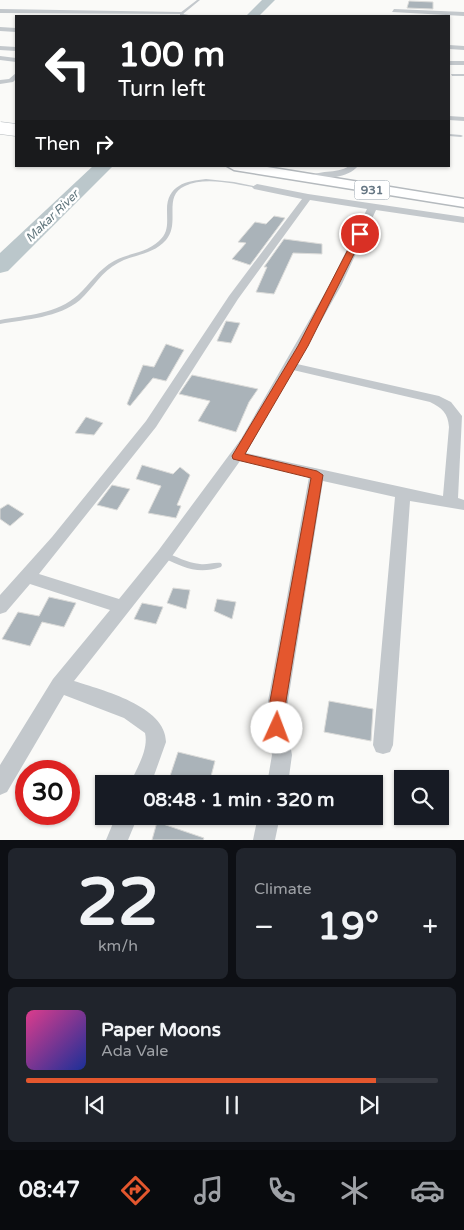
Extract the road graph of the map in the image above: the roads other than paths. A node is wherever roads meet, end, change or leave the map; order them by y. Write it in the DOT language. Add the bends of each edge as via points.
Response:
graph roads {
  1 [pos="199,0"];
  2 [pos="0,11"];
  3 [pos="394,11"];
  4 [pos="181,14"];
  5 [pos="464,14"];
  6 [pos="187,15"];
  7 [pos="0,28"];
  8 [pos="15,30"];
  9 [pos="450,47"];
  10 [pos="0,48"];
  11 [pos="464,48"];
  12 [pos="15,49"];
  13 [pos="0,58"];
  14 [pos="15,60"];
  15 [pos="450,63"];
  16 [pos="464,64"];
  17 [pos="452,74"];
  18 [pos="464,75"];
  19 [pos="15,76"];
  20 [pos="0,82"];
  21 [pos="450,118"];
  22 [pos="464,119"];
  23 [pos="0,128"];
  24 [pos="15,129"];
  25 [pos="15,129"];
  26 [pos="450,134"];
  27 [pos="0,136"];
  28 [pos="461,136"];
  29 [pos="240,167"];
  30 [pos="353,167"];
  31 [pos="311,179"];
  32 [pos="257,187"];
  33 [pos="308,197"];
  34 [pos="464,203"];
  35 [pos="373,206"];
  36 [pos="464,220"];
  37 [pos="0,322"];
  38 [pos="291,366"];
  39 [pos="238,456"];
  40 [pos="317,475"];
  41 [pos="403,494"];
  42 [pos="457,504"];
  43 [pos="164,556"];
  44 [pos="218,565"];
  45 [pos="28,577"];
  46 [pos="0,607"];
  47 [pos="121,607"];
  48 [pos="60,685"];
  49 [pos="383,745"];
  50 [pos="144,775"];
  51 [pos="278,775"];
  52 [pos="0,785"];
  53 [pos="123,825"];
  54 [pos="267,825"];
  55 [pos="117,840"];
  56 [pos="264,840"];
  1 -- 4 [label="lane"];
  2 -- 4 [label="street"];
  3 -- 5 [label="street"];
  4 -- 6 [label="lane"];
  7 -- 8 [label="street"];
  9 -- 11 [label="street"];
  10 -- 12 [label="street"];
  13 -- 14 [label="street"];
  15 -- 16 [label="street"];
  17 -- 18 [label="lane"];
  19 -- 20 [label="street" via="11,81"];
  21 -- 22 [label="street"];
  23 -- 24 [label="main road, bridge"];
  25 -- 27 [label="lane"];
  26 -- 28 [label="lane"];
  29 -- 31 [label="main road, 931"];
  30 -- 31 [label="street" via="347,173 320,174"];
  31 -- 34 [label="main road, 931"];
  32 -- 33 [label="street"];
  32 -- 37 [label="lane" via="211,180 184,184 171,196 170,231 159,245 115,262 75,302 62,309"];
  33 -- 35 [label="street"];
  33 -- 45 [label="street" via="233,298 151,424"];
  35 -- 36 [label="street"];
  35 -- 38 [label="street" via="336,284"];
  38 -- 39 [label="street"];
  38 -- 42 [label="street" via="400,390 446,405 455,416"];
  39 -- 40 [label="street"];
  39 -- 43 [label="street"];
  40 -- 41 [label="street"];
  40 -- 51 [label="street" via="278,701 277,728 282,754"];
  41 -- 42 [label="street"];
  41 -- 49 [label="street"];
  43 -- 44 [label="lane" via="201,569"];
  43 -- 47 [label="street"];
  45 -- 46 [label="street"];
  45 -- 47 [label="street"];
  47 -- 48 [label="street"];
  48 -- 50 [label="street" via="124,708 154,728 154,751"];
  48 -- 52 [label="street"];
  53 -- 55 [label="street"];
  54 -- 56 [label="street"];
}
